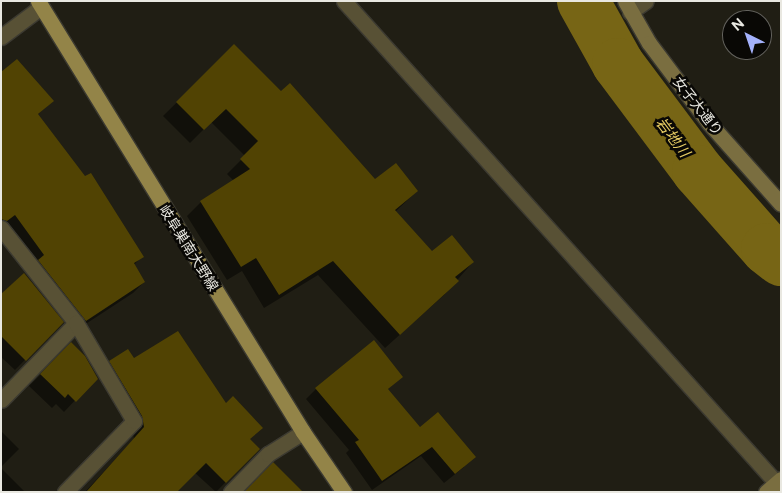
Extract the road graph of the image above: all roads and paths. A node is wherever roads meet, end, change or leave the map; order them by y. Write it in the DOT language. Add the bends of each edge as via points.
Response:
graph roads {
  1 [pos="344,1"];
  2 [pos="646,1"];
  3 [pos="39,4"];
  4 [pos="628,6"];
  5 [pos="1,37"];
  6 [pos="781,204"];
  7 [pos="3,232"];
  8 [pos="76,323"];
  9 [pos="1,400"];
  10 [pos="302,432"];
  11 [pos="776,485"];
  12 [pos="65,492"];
  13 [pos="231,492"];
  14 [pos="344,492"];
  1 -- 11 [label="street"];
  2 -- 4 [label="street"];
  3 -- 5 [label="street"];
  3 -- 10 [label="main road, 岐阜巣南大野線"];
  4 -- 6 [label="street, 女子大通り" via="649,43 709,123"];
  7 -- 8 [label="street"];
  8 -- 9 [label="street"];
  8 -- 12 [label="street" via="134,421"];
  10 -- 13 [label="street" via="268,454"];
  10 -- 14 [label="main road, 岐阜巣南大野線"];
}
